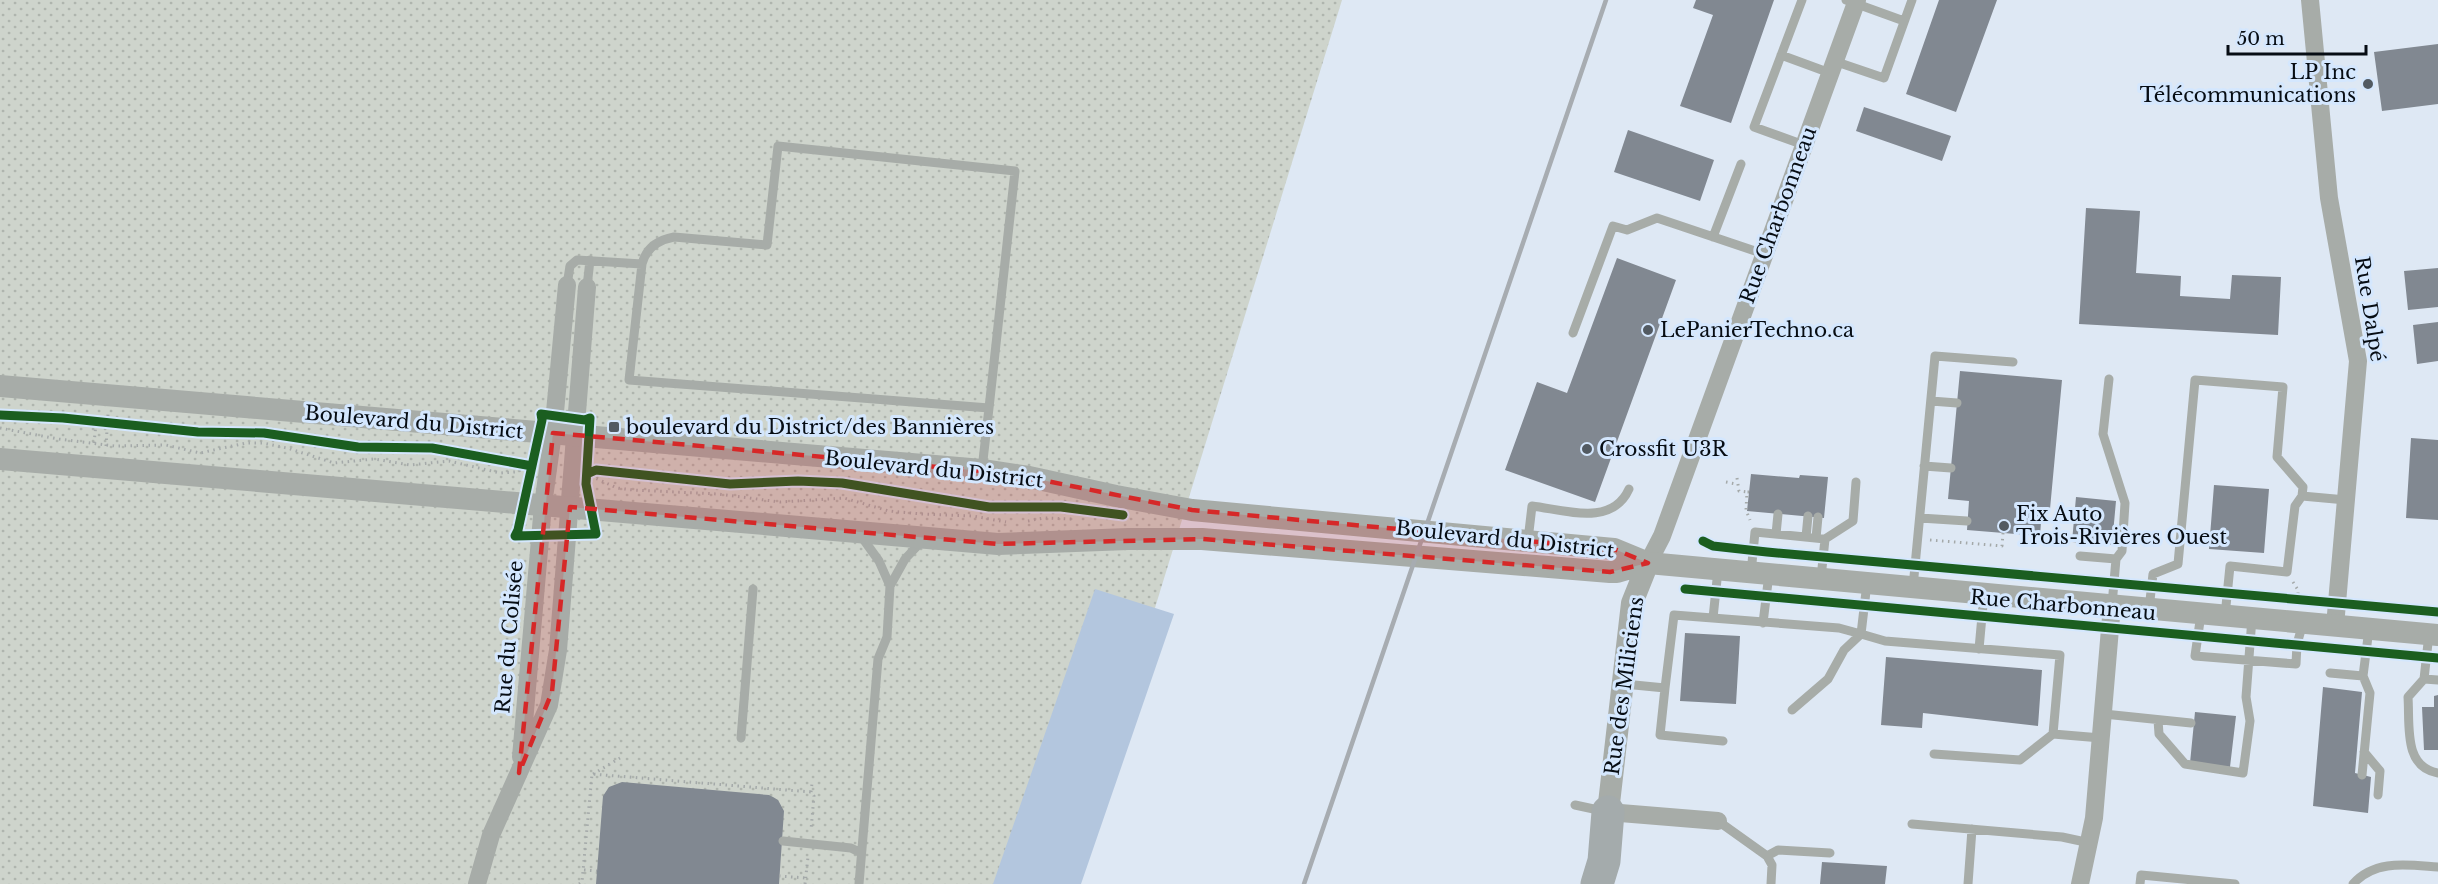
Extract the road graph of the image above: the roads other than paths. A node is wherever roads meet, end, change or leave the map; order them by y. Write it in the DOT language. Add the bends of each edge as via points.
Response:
graph roads {
  1 [pos="1802,0"];
  2 [pos="1912,0"];
  3 [pos="2310,0"];
  4 [pos="1853,1"];
  5 [pos="1904,21"];
  6 [pos="1781,55"];
  7 [pos="1832,67"];
  8 [pos="1804,145"];
  9 [pos="1741,164"];
  10 [pos="1713,237"];
  11 [pos="1764,254"];
  12 [pos="590,260"];
  13 [pos="642,264"];
  14 [pos="567,285"];
  15 [pos="587,287"];
  16 [pos="1573,333"];
  17 [pos="2013,362"];
  18 [pos="2109,379"];
  19 [pos="0,386"];
  20 [pos="1930,401"];
  21 [pos="1957,403"];
  22 [pos="989,408"];
  23 [pos="564,434"];
  24 [pos="0,459"];
  25 [pos="1924,466"];
  26 [pos="1951,468"];
  27 [pos="982,471"];
  28 [pos="1856,482"];
  29 [pos="1629,489"];
  30 [pos="2302,496"];
  31 [pos="2346,500"];
  32 [pos="533,504"];
  33 [pos="580,508"];
  34 [pos="1778,514"];
  35 [pos="1920,518"];
  36 [pos="1967,521"];
  37 [pos="857,532"];
  38 [pos="1776,534"];
  39 [pos="926,537"];
  40 [pos="1806,537"];
  41 [pos="1821,539"];
  42 [pos="1528,540"];
  43 [pos="2080,556"];
  44 [pos="2116,559"];
  45 [pos="1648,563"];
  46 [pos="1718,570"];
  47 [pos="1760,574"];
  48 [pos="1821,579"];
  49 [pos="1867,583"];
  50 [pos="890,586"];
  51 [pos="1914,587"];
  52 [pos="753,589"];
  53 [pos="1984,594"];
  54 [pos="2112,605"];
  55 [pos="2149,609"];
  56 [pos="2201,614"];
  57 [pos="2225,616"];
  58 [pos="1713,618"];
  59 [pos="2252,618"];
  60 [pos="1763,623"];
  61 [pos="2303,623"];
  62 [pos="2335,626"];
  63 [pos="2369,629"];
  64 [pos="1861,634"];
  65 [pos="2434,635"];
  66 [pos="1979,649"];
  67 [pos="2247,661"];
  68 [pos="2330,674"];
  69 [pos="2363,676"];
  70 [pos="2424,679"];
  71 [pos="2438,680"];
  72 [pos="1621,684"];
  73 [pos="1665,688"];
  74 [pos="1792,710"];
  75 [pos="2104,714"];
  76 [pos="2158,720"];
  77 [pos="2191,723"];
  78 [pos="2053,734"];
  79 [pos="741,738"];
  80 [pos="2101,738"];
  81 [pos="1723,741"];
  82 [pos="2364,752"];
  83 [pos="1934,754"];
  84 [pos="519,773"];
  85 [pos="2438,773"];
  86 [pos="2362,775"];
  87 [pos="2378,795"];
  88 [pos="1575,805"];
  89 [pos="1608,812"];
  90 [pos="1718,821"];
  91 [pos="1912,824"];
  92 [pos="1972,829"];
  93 [pos="783,841"];
  94 [pos="2090,843"];
  95 [pos="861,853"];
  96 [pos="1830,853"];
  97 [pos="1767,856"];
  98 [pos="2438,867"];
  99 [pos="477,884"];
  100 [pos="859,884"];
  101 [pos="1597,884"];
  102 [pos="1772,884"];
  103 [pos="1968,884"];
  104 [pos="2080,884"];
  105 [pos="2140,884"];
  106 [pos="2235,884"];
  107 [pos="2353,884"];
  1 -- 6 [label="lane"];
  2 -- 5 [label="lane"];
  3 -- 31 [label="street, Rue Dalpé" via="2329,198 2358,361"];
  4 -- 5 [label="lane"];
  4 -- 7 [label="street, Rue Charbonneau"];
  5 -- 7 [label="lane" via="1884,78"];
  6 -- 7 [label="lane"];
  6 -- 8 [label="lane" via="1754,127"];
  7 -- 8 [label="street, Rue Charbonneau"];
  8 -- 11 [label="street, Rue Charbonneau"];
  9 -- 10 [label="lane"];
  10 -- 11 [label="lane"];
  10 -- 16 [label="lane" via="1657,218 1627,230 1613,226"];
  11 -- 45 [label="street, Rue Charbonneau" via="1662,536"];
  12 -- 13 [label="lane"];
  12 -- 14 [label="lane" via="572,263"];
  12 -- 15 [label="lane"];
  13 -- 22 [label="lane" via="629,380"];
  13 -- 22 [label="lane" via="650,248 674,237 767,245 778,146 1014,171"];
  14 -- 23 [label="street"];
  15 -- 23 [label="street"];
  17 -- 20 [label="lane" via="1935,356"];
  18 -- 44 [label="lane" via="2103,434 2125,503 2122,551"];
  19 -- 23 [label="street, Boulevard du District"];
  20 -- 21 [label="lane"];
  20 -- 25 [label="lane"];
  22 -- 27 [label="lane"];
  23 -- 27 [label="street, Boulevard du District"];
  23 -- 32 [label="street, Rue du Colisée" via="540,467"];
  23 -- 33 [label="street, Rue du Colisée" via="584,475"];
  24 -- 32 [label="street, Boulevard du District"];
  25 -- 26 [label="lane"];
  25 -- 35 [label="lane"];
  27 -- 42 [label="street, Boulevard du District" via="1192,510"];
  28 -- 41 [label="lane" via="1853,520"];
  29 -- 42 [label="lane" via="1620,504 1598,514 1532,506"];
  30 -- 31 [label="lane"];
  30 -- 55 [label="lane" via="2303,487 2277,457 2283,387 2195,380 2178,564 2152,574"];
  30 -- 57 [label="lane" via="2295,506 2287,572 2230,566"];
  31 -- 62 [label="street, Rue Dalpé"];
  32 -- 33 [label="street, Boulevard du District"];
  32 -- 84 [label="street, Rue du Colisée"];
  33 -- 37 [label="street, Boulevard du District"];
  33 -- 84 [label="street, Rue du Colisée" via="552,692"];
  34 -- 38 [label="lane"];
  35 -- 36 [label="lane"];
  35 -- 51 [label="lane"];
  37 -- 39 [label="street, Boulevard du District"];
  37 -- 50 [label="lane" via="879,561"];
  38 -- 40 [label="lane"];
  38 -- 47 [label="lane" via="1755,532"];
  39 -- 45 [label="street, Boulevard du District" via="1016,544 1202,539 1610,572"];
  39 -- 50 [label="lane" via="905,559"];
  40 -- 41 [label="lane"];
  40 -- 41 [label="lane" via="1813,517"];
  41 -- 48 [label="lane"];
  42 -- 45 [label="street, Boulevard du District" via="1621,550"];
  43 -- 44 [label="lane"];
  44 -- 54 [label="lane"];
  45 -- 46 [label="street, Rue Charbonneau"];
  45 -- 72 [label="street, Rue des Miliciens" via="1634,595"];
  46 -- 47 [label="street, Rue Charbonneau"];
  46 -- 58 [label="lane"];
  47 -- 48 [label="street, Rue Charbonneau"];
  47 -- 60 [label="lane"];
  48 -- 49 [label="street, Rue Charbonneau"];
  49 -- 51 [label="street, Rue Charbonneau"];
  49 -- 64 [label="lane"];
  50 -- 95 [label="lane" via="887,637 878,660"];
  51 -- 53 [label="street, Rue Charbonneau"];
  52 -- 79 [label="lane"];
  53 -- 54 [label="street, Rue Charbonneau"];
  53 -- 66 [label="lane"];
  54 -- 55 [label="street, Rue Charbonneau"];
  54 -- 75 [label="street"];
  55 -- 56 [label="street, Rue Charbonneau"];
  56 -- 57 [label="street, Rue Charbonneau"];
  56 -- 67 [label="lane" via="2195,656"];
  57 -- 59 [label="street, Rue Charbonneau"];
  58 -- 60 [label="lane"];
  58 -- 73 [label="lane" via="1674,615"];
  59 -- 61 [label="street, Rue Charbonneau"];
  59 -- 67 [label="lane"];
  60 -- 64 [label="lane" via="1839,628"];
  61 -- 62 [label="street, Rue Charbonneau"];
  61 -- 67 [label="lane" via="2296,664"];
  62 -- 63 [label="street, Rue Charbonneau"];
  63 -- 65 [label="street, Rue Charbonneau"];
  63 -- 69 [label="lane"];
  64 -- 66 [label="lane" via="1885,641"];
  64 -- 74 [label="lane" via="1844,650 1828,679"];
  65 -- 70 [label="lane"];
  66 -- 78 [label="lane" via="2060,655"];
  67 -- 76 [label="lane" via="2250,721 2242,773 2185,764 2159,734"];
  68 -- 69 [label="lane"];
  69 -- 82 [label="lane" via="2370,693"];
  70 -- 71 [label="lane"];
  70 -- 85 [label="lane" via="2408,697 2412,748 2418,764"];
  72 -- 73 [label="lane"];
  72 -- 89 [label="street, Rue des Miliciens"];
  73 -- 81 [label="lane" via="1660,735"];
  75 -- 76 [label="lane"];
  75 -- 80 [label="street"];
  76 -- 77 [label="lane"];
  78 -- 80 [label="lane"];
  78 -- 83 [label="lane" via="2020,760"];
  80 -- 94 [label="street"];
  82 -- 86 [label="lane"];
  82 -- 87 [label="lane" via="2380,771"];
  84 -- 99 [label="street, Rue du Colisée" via="491,835"];
  88 -- 89 [label="lane"];
  89 -- 90 [label="street"];
  89 -- 101 [label="highway" via="1604,861"];
  90 -- 97 [label="lane"];
  91 -- 92 [label="lane"];
  92 -- 94 [label="lane"];
  92 -- 103 [label="lane"];
  93 -- 95 [label="lane" via="852,848"];
  94 -- 104 [label="street"];
  95 -- 100 [label="lane"];
  96 -- 97 [label="lane" via="1778,850"];
  97 -- 102 [label="lane" via="1772,865"];
  98 -- 107 [label="lane" via="2390,865 2363,874"];
  105 -- 106 [label="lane" via="2141,875"];
}
